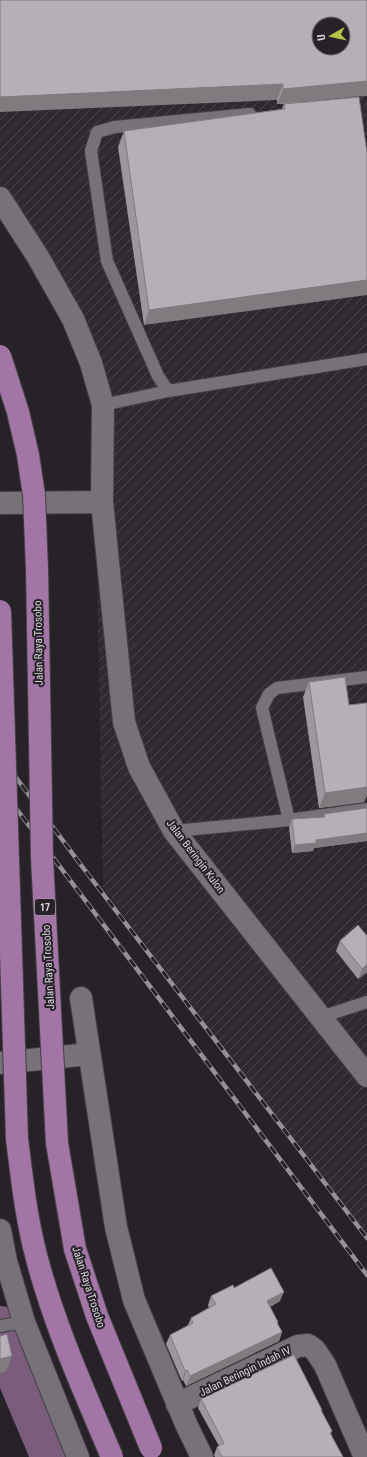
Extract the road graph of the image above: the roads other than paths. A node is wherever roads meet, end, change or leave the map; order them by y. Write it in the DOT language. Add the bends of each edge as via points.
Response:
graph roads {
  1 [pos="258,114"];
  2 [pos="0,198"];
  3 [pos="0,356"];
  4 [pos="367,359"];
  5 [pos="168,391"];
  6 [pos="103,405"];
  7 [pos="102,502"];
  8 [pos="0,503"];
  9 [pos="0,611"];
  10 [pos="367,677"];
  11 [pos="367,809"];
  12 [pos="289,820"];
  13 [pos="174,831"];
  14 [pos="81,998"];
  15 [pos="367,1002"];
  16 [pos="321,1018"];
  17 [pos="89,1054"];
  18 [pos="0,1063"];
  19 [pos="364,1067"];
  20 [pos="0,1230"];
  21 [pos="10,1325"];
  22 [pos="177,1404"];
  23 [pos="151,1448"];
  24 [pos="78,1457"];
  25 [pos="112,1457"];
  26 [pos="202,1457"];
  27 [pos="365,1457"];
  1 -- 5 [label="lane" via="115,127 96,132 91,151 107,261 158,376"];
  2 -- 6 [label="street, Jalan Beringin Kulon" via="38,257 73,319 91,363"];
  3 -- 23 [label="highway, Jalan Raya Trosobo / 17, bridge" via="18,412 34,494 42,858 57,1142 75,1249 97,1316"];
  4 -- 5 [label="lane"];
  5 -- 6 [label="lane"];
  6 -- 7 [label="street, Jalan Beringin Kulon"];
  7 -- 8 [label="street"];
  7 -- 13 [label="street, Jalan Beringin Kulon" via="124,722 139,767"];
  9 -- 25 [label="highway, bridge" via="17,1139 24,1194 36,1256 60,1330"];
  10 -- 12 [label="lane" via="277,688 269,694 262,708"];
  11 -- 12 [label="lane"];
  12 -- 13 [label="lane"];
  13 -- 16 [label="street, Jalan Beringin Kulon"];
  14 -- 17 [label="street"];
  15 -- 16 [label="lane"];
  16 -- 19 [label="street, Jalan Beringin Kulon"];
  17 -- 18 [label="street"];
  17 -- 22 [label="street" via="116,1227 134,1300"];
  20 -- 21 [label="street" via="6,1261"];
  21 -- 24 [label="street"];
  22 -- 26 [label="street"];
  22 -- 27 [label="street, Jalan Beringin Indah IV" via="298,1346 308,1345 315,1350 325,1365"];
}
